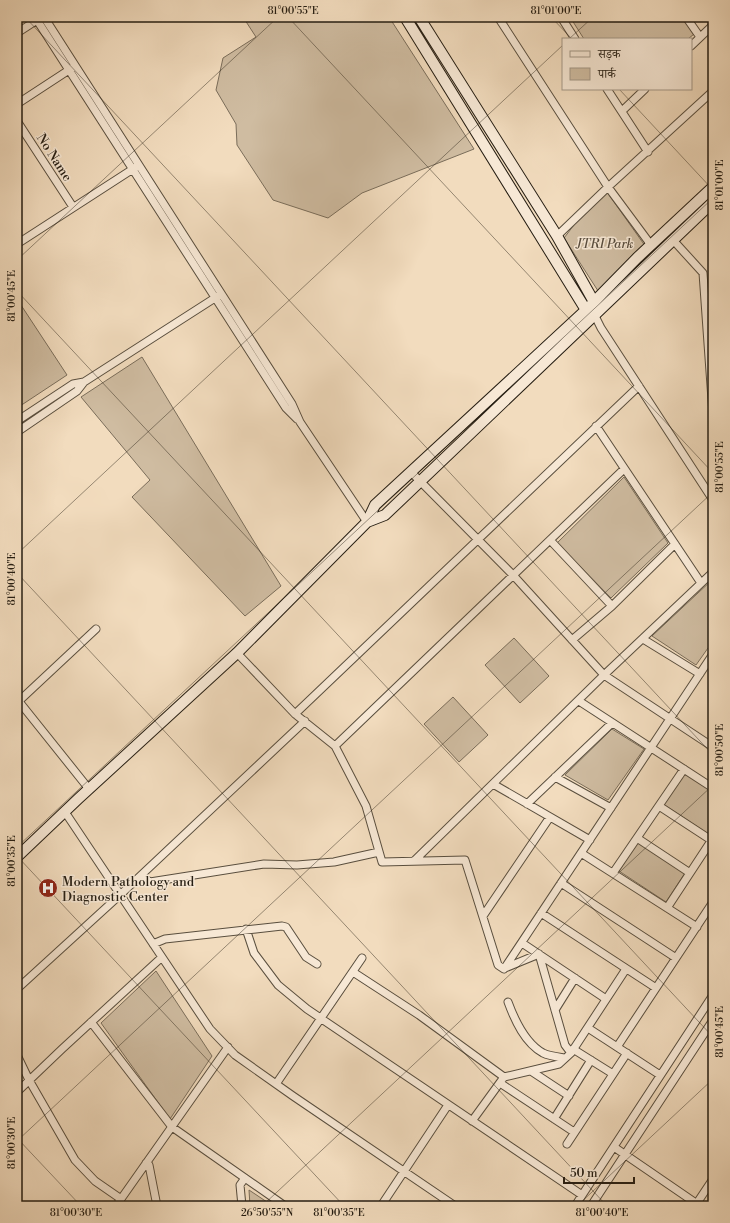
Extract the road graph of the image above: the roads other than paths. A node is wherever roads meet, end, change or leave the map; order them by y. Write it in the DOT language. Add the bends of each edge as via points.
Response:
graph roads {
  1 [pos="406,17"];
  2 [pos="419,17"];
  3 [pos="498,17"];
  4 [pos="561,17"];
  5 [pos="686,17"];
  6 [pos="39,18"];
  7 [pos="713,25"];
  8 [pos="17,33"];
  9 [pos="700,37"];
  10 [pos="574,38"];
  11 [pos="692,45"];
  12 [pos="72,68"];
  13 [pos="608,90"];
  14 [pos="644,90"];
  15 [pos="713,91"];
  16 [pos="17,104"];
  17 [pos="622,111"];
  18 [pos="17,121"];
  19 [pos="648,152"];
  20 [pos="136,167"];
  21 [pos="608,187"];
  22 [pos="713,187"];
  23 [pos="713,202"];
  24 [pos="73,207"];
  25 [pos="557,236"];
  26 [pos="674,240"];
  27 [pos="18,242"];
  28 [pos="651,245"];
  29 [pos="218,296"];
  30 [pos="594,302"];
  31 [pos="590,312"];
  32 [pos="84,382"];
  33 [pos="639,386"];
  34 [pos="713,414"];
  35 [pos="17,421"];
  36 [pos="596,426"];
  37 [pos="17,432"];
  38 [pos="624,469"];
  39 [pos="411,472"];
  40 [pos="420,480"];
  41 [pos="713,500"];
  42 [pos="367,522"];
  43 [pos="479,539"];
  44 [pos="550,540"];
  45 [pos="675,544"];
  46 [pos="713,572"];
  47 [pos="514,575"];
  48 [pos="701,583"];
  49 [pos="612,606"];
  50 [pos="96,629"];
  51 [pos="643,639"];
  52 [pos="572,640"];
  53 [pos="237,653"];
  54 [pos="713,654"];
  55 [pos="700,674"];
  56 [pos="604,675"];
  57 [pos="18,700"];
  58 [pos="579,701"];
  59 [pos="295,714"];
  60 [pos="670,718"];
  61 [pos="305,721"];
  62 [pos="612,723"];
  63 [pos="335,746"];
  64 [pos="713,747"];
  65 [pos="650,748"];
  66 [pos="684,769"];
  67 [pos="555,777"];
  68 [pos="493,784"];
  69 [pos="713,788"];
  70 [pos="89,789"];
  71 [pos="527,804"];
  72 [pos="659,806"];
  73 [pos="611,808"];
  74 [pos="64,812"];
  75 [pos="550,817"];
  76 [pos="637,838"];
  77 [pos="712,839"];
  78 [pos="590,840"];
  79 [pos="379,852"];
  80 [pos="581,853"];
  81 [pos="17,857"];
  82 [pos="414,861"];
  83 [pos="613,873"];
  84 [pos="690,873"];
  85 [pos="141,876"];
  86 [pos="561,883"];
  87 [pos="120,895"];
  88 [pos="713,902"];
  89 [pos="667,908"];
  90 [pos="542,913"];
  91 [pos="483,916"];
  92 [pos="697,927"];
  93 [pos="246,929"];
  94 [pos="522,943"];
  95 [pos="153,944"];
  96 [pos="539,954"];
  97 [pos="162,957"];
  98 [pos="362,958"];
  99 [pos="676,958"];
  100 [pos="317,964"];
  101 [pos="504,968"];
  102 [pos="626,969"];
  103 [pos="353,972"];
  104 [pos="575,978"];
  105 [pos="17,988"];
  106 [pos="656,988"];
  107 [pos="713,995"];
  108 [pos="606,999"];
  109 [pos="508,1002"];
  110 [pos="555,1010"];
  111 [pos="321,1019"];
  112 [pos="713,1020"];
  113 [pos="91,1022"];
  114 [pos="588,1028"];
  115 [pos="228,1047"];
  116 [pos="617,1047"];
  117 [pos="570,1053"];
  118 [pos="627,1053"];
  119 [pos="17,1055"];
  120 [pos="591,1060"];
  121 [pos="531,1071"];
  122 [pos="613,1074"];
  123 [pos="660,1075"];
  124 [pos="29,1080"];
  125 [pos="502,1080"];
  126 [pos="276,1084"];
  127 [pos="17,1092"];
  128 [pos="569,1096"];
  129 [pos="448,1105"];
  130 [pos="554,1119"];
  131 [pos="472,1121"];
  132 [pos="172,1127"];
  133 [pos="574,1132"];
  134 [pos="567,1144"];
  135 [pos="614,1146"];
  136 [pos="625,1154"];
  137 [pos="146,1163"];
  138 [pos="405,1171"];
  139 [pos="245,1178"];
  140 [pos="713,1179"];
  141 [pos="582,1195"];
  142 [pos="121,1199"];
  143 [pos="698,1205"];
  144 [pos="116,1206"];
  145 [pos="157,1206"];
  146 [pos="242,1206"];
  147 [pos="285,1206"];
  148 [pos="381,1206"];
  149 [pos="455,1206"];
  150 [pos="575,1206"];
  151 [pos="591,1206"];
  1 -- 31 [label="street"];
  2 -- 25 [label="street"];
  3 -- 21 [label="street"];
  4 -- 10 [label="street"];
  5 -- 9 [label="street"];
  6 -- 8 [label="street"];
  6 -- 12 [label="street"];
  7 -- 9 [label="street"];
  9 -- 11 [label="street"];
  12 -- 16 [label="street"];
  12 -- 20 [label="street"];
  13 -- 17 [label="street"];
  14 -- 17 [label="street"];
  15 -- 19 [label="street"];
  17 -- 19 [label="street"];
  18 -- 24 [label="street, No Name"];
  19 -- 21 [label="street"];
  20 -- 24 [label="street"];
  20 -- 29 [label="street"];
  21 -- 25 [label="street"];
  21 -- 28 [label="street"];
  22 -- 28 [label="street"];
  23 -- 26 [label="street"];
  24 -- 27 [label="street"];
  25 -- 30 [label="street"];
  26 -- 31 [label="street"];
  26 -- 34 [label="street" via="703,273"];
  28 -- 30 [label="street"];
  29 -- 32 [label="street"];
  29 -- 42 [label="street" via="292,404 300,422"];
  30 -- 31 [label="street"];
  31 -- 33 [label="street"];
  31 -- 39 [label="street"];
  31 -- 40 [label="street" via="560,349"];
  32 -- 35 [label="street" via="73,384"];
  32 -- 37 [label="street" via="77,391"];
  33 -- 36 [label="street"];
  33 -- 41 [label="street"];
  36 -- 38 [label="street"];
  36 -- 43 [label="street"];
  38 -- 44 [label="street"];
  38 -- 45 [label="street"];
  39 -- 40 [label="street"];
  39 -- 42 [label="street" via="375,505"];
  40 -- 42 [label="street" via="385,514"];
  40 -- 43 [label="street"];
  42 -- 53 [label="street"];
  43 -- 47 [label="street"];
  43 -- 59 [label="street"];
  44 -- 47 [label="street"];
  44 -- 49 [label="street"];
  45 -- 48 [label="street"];
  45 -- 49 [label="street"];
  46 -- 48 [label="street"];
  47 -- 52 [label="street"];
  47 -- 63 [label="street"];
  48 -- 51 [label="street"];
  49 -- 52 [label="street"];
  50 -- 57 [label="street"];
  51 -- 55 [label="street"];
  51 -- 56 [label="street"];
  52 -- 56 [label="street"];
  53 -- 59 [label="street"];
  53 -- 70 [label="street"];
  54 -- 55 [label="street"];
  55 -- 60 [label="street"];
  56 -- 58 [label="street"];
  56 -- 60 [label="street"];
  57 -- 70 [label="street"];
  58 -- 62 [label="street"];
  58 -- 68 [label="street"];
  59 -- 61 [label="street"];
  60 -- 64 [label="street"];
  60 -- 65 [label="street"];
  61 -- 63 [label="street"];
  61 -- 85 [label="street"];
  62 -- 65 [label="street"];
  62 -- 67 [label="street"];
  63 -- 79 [label="street" via="366,806"];
  65 -- 66 [label="street"];
  65 -- 73 [label="street"];
  66 -- 69 [label="street"];
  66 -- 72 [label="street"];
  67 -- 71 [label="street"];
  67 -- 73 [label="street"];
  68 -- 71 [label="street"];
  68 -- 82 [label="street"];
  70 -- 74 [label="street"];
  71 -- 75 [label="street"];
  72 -- 76 [label="street"];
  72 -- 77 [label="street"];
  73 -- 78 [label="street"];
  74 -- 81 [label="street"];
  74 -- 87 [label="street"];
  75 -- 78 [label="street"];
  75 -- 91 [label="street"];
  76 -- 83 [label="street"];
  76 -- 84 [label="street"];
  77 -- 84 [label="street"];
  78 -- 80 [label="street"];
  79 -- 82 [label="street" via="382,862"];
  79 -- 85 [label="street" via="334,862 264,864 150,882"];
  80 -- 83 [label="street"];
  80 -- 86 [label="street"];
  82 -- 91 [label="street" via="465,860"];
  83 -- 89 [label="street"];
  84 -- 89 [label="street"];
  85 -- 87 [label="street"];
  86 -- 90 [label="street"];
  86 -- 99 [label="street"];
  87 -- 95 [label="street"];
  87 -- 105 [label="street"];
  88 -- 92 [label="street"];
  89 -- 92 [label="street"];
  90 -- 94 [label="street"];
  90 -- 102 [label="street"];
  91 -- 101 [label="street" via="498,964"];
  92 -- 99 [label="street"];
  93 -- 95 [label="street" via="164,939"];
  93 -- 100 [label="street" via="285,926 306,957"];
  93 -- 111 [label="street" via="254,953 278,985"];
  94 -- 96 [label="street"];
  94 -- 101 [label="street"];
  95 -- 97 [label="street"];
  96 -- 101 [label="street"];
  96 -- 104 [label="street"];
  96 -- 110 [label="street"];
  97 -- 113 [label="street"];
  97 -- 115 [label="street" via="210,1029"];
  98 -- 103 [label="street"];
  99 -- 106 [label="street"];
  102 -- 106 [label="street"];
  102 -- 108 [label="street"];
  103 -- 111 [label="street"];
  103 -- 125 [label="street" via="419,1015"];
  104 -- 108 [label="street"];
  104 -- 110 [label="street"];
  106 -- 116 [label="street"];
  107 -- 123 [label="street"];
  108 -- 114 [label="street"];
  109 -- 117 [label="street" via="530,1044 544,1054"];
  110 -- 117 [label="street" via="565,1045"];
  111 -- 126 [label="street"];
  111 -- 129 [label="street"];
  112 -- 136 [label="street"];
  113 -- 124 [label="street"];
  113 -- 132 [label="street"];
  114 -- 116 [label="street"];
  114 -- 117 [label="street"];
  115 -- 126 [label="street" via="235,1055"];
  115 -- 132 [label="street"];
  116 -- 118 [label="street"];
  117 -- 120 [label="street"];
  117 -- 121 [label="street" via="559,1064"];
  118 -- 122 [label="street"];
  118 -- 123 [label="street"];
  119 -- 124 [label="street"];
  120 -- 122 [label="street"];
  120 -- 128 [label="street"];
  121 -- 125 [label="street"];
  121 -- 128 [label="street"];
  122 -- 133 [label="street"];
  123 -- 135 [label="street"];
  124 -- 127 [label="street"];
  124 -- 142 [label="street" via="75,1160 96,1181"];
  125 -- 130 [label="street"];
  125 -- 131 [label="street"];
  126 -- 138 [label="street"];
  128 -- 130 [label="street"];
  129 -- 131 [label="street"];
  129 -- 138 [label="street"];
  130 -- 133 [label="street"];
  131 -- 141 [label="street"];
  132 -- 137 [label="street"];
  132 -- 139 [label="street"];
  133 -- 134 [label="street"];
  135 -- 136 [label="street"];
  135 -- 141 [label="street"];
  136 -- 143 [label="street"];
  136 -- 151 [label="street"];
  137 -- 142 [label="street"];
  137 -- 145 [label="street" via="150,1165"];
  138 -- 148 [label="street"];
  138 -- 149 [label="street"];
  139 -- 146 [label="street" via="240,1185"];
  139 -- 147 [label="street"];
  140 -- 143 [label="street"];
  141 -- 150 [label="street"];
  142 -- 144 [label="street"];
}
